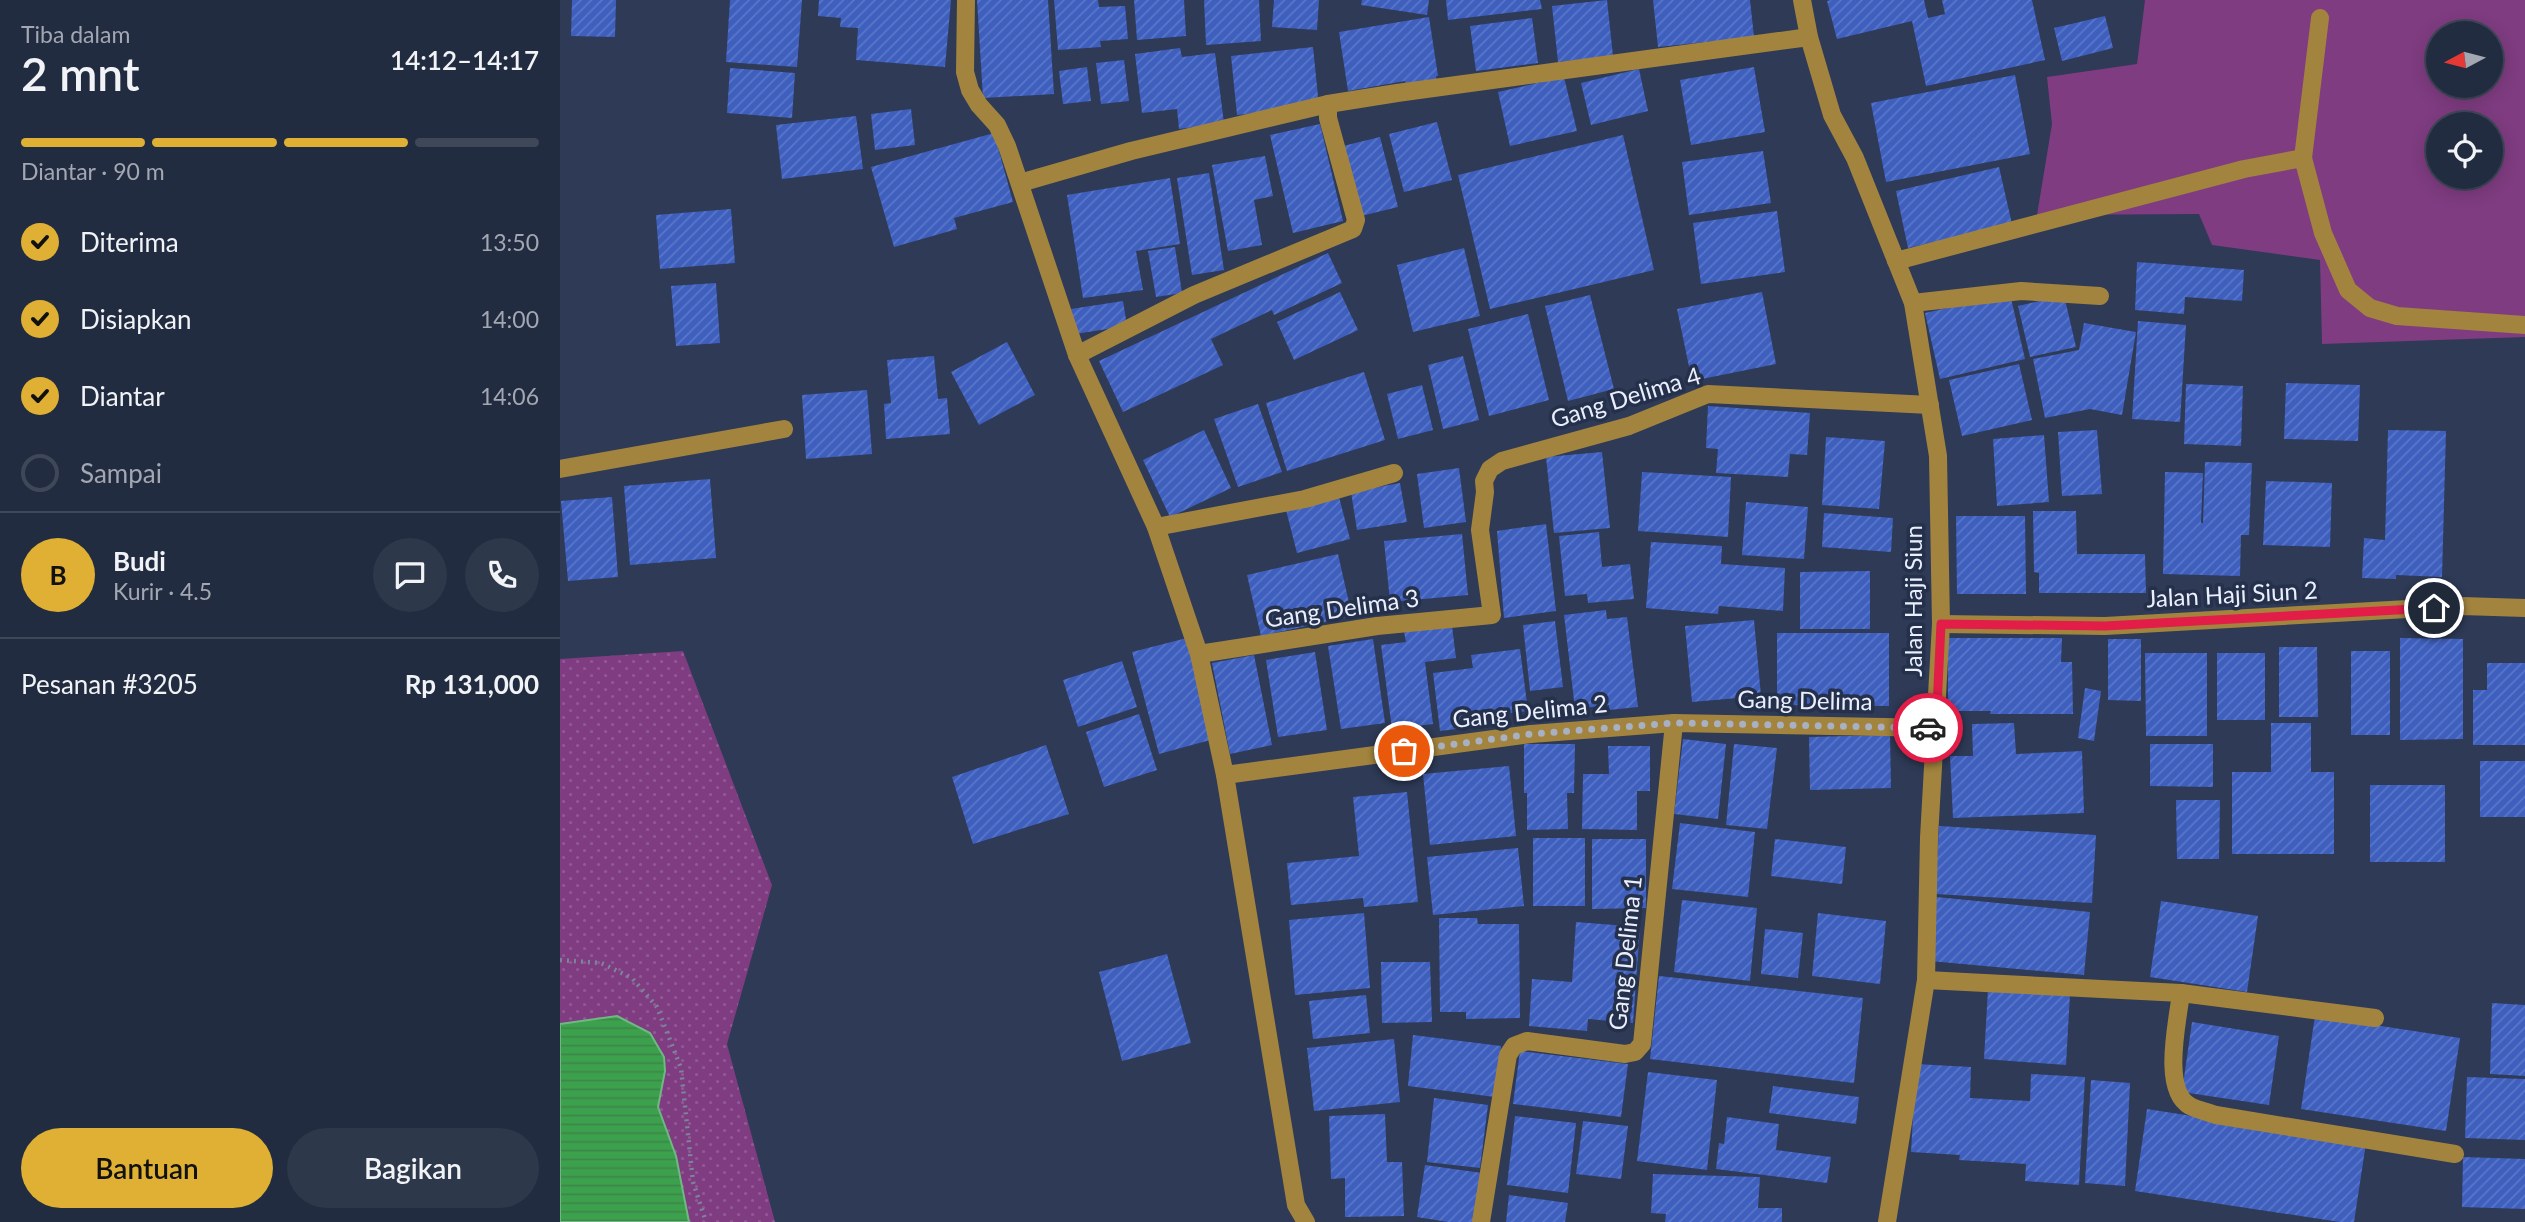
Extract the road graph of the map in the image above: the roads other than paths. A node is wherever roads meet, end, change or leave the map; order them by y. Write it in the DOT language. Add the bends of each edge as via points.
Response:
graph roads {
  1 [pos="966,0"];
  2 [pos="1802,0"];
  3 [pos="2320,18"];
  4 [pos="1809,37"];
  5 [pos="1328,104"];
  6 [pos="2303,158"];
  7 [pos="1020,183"];
  8 [pos="1896,261"];
  9 [pos="2100,296"];
  10 [pos="1913,303"];
  11 [pos="2525,325"];
  12 [pos="1077,355"];
  13 [pos="1930,405"];
  14 [pos="785,429"];
  15 [pos="560,468"];
  16 [pos="1394,473"];
  17 [pos="1156,527"];
  18 [pos="2525,608"];
  19 [pos="1492,615"];
  20 [pos="1941,624"];
  21 [pos="1199,654"];
  22 [pos="1674,723"];
  23 [pos="1936,728"];
  24 [pos="1226,775"];
  25 [pos="1926,980"];
  26 [pos="2181,993"];
  27 [pos="2375,1018"];
  28 [pos="2455,1154"];
  29 [pos="1306,1222"];
  30 [pos="1481,1222"];
  31 [pos="1887,1222"];
  1 -- 7 [label="street" via="965,72 970,90 997,125"];
  2 -- 4 [label="street, Jalan Haji Siun"];
  3 -- 6 [label="street"];
  4 -- 5 [label="street"];
  4 -- 8 [label="street, Jalan Haji Siun" via="1832,115 1855,158"];
  5 -- 7 [label="street"];
  5 -- 12 [label="street" via="1356,220 1353,229 1194,295"];
  6 -- 8 [label="street" via="2244,169"];
  6 -- 11 [label="street" via="2323,233 2348,290 2370,308 2397,316"];
  7 -- 12 [label="street"];
  8 -- 10 [label="street, Jalan Haji Siun"];
  9 -- 10 [label="street" via="2021,291"];
  10 -- 13 [label="street, Jalan Haji Siun"];
  12 -- 17 [label="street"];
  13 -- 19 [label="street, Gang Delima 4" via="1708,394 1629,426 1502,461 1490,469 1484,481 1480,530"];
  13 -- 20 [label="street, Jalan Haji Siun" via="1938,456"];
  14 -- 15 [label="street"];
  16 -- 17 [label="street" via="1306,499"];
  17 -- 21 [label="street"];
  18 -- 20 [label="street, Jalan Haji Siun 2" via="2462,606 2105,626"];
  19 -- 21 [label="street, Gang Delima 3" via="1377,626"];
  20 -- 23 [label="street, Jalan Haji Siun"];
  21 -- 24 [label="street"];
  22 -- 23 [label="street, Gang Delima"];
  22 -- 24 [label="street, Gang Delima 2" via="1531,734"];
  22 -- 30 [label="street, Gang Delima 1" via="1642,1044 1625,1054 1527,1041 1514,1046 1508,1055"];
  23 -- 25 [label="street, Jalan Haji Siun" via="1928,838"];
  24 -- 29 [label="street" via="1296,1205"];
  25 -- 26 [label="street"];
  25 -- 31 [label="street, Jalan Haji Siun"];
  26 -- 27 [label="street"];
  26 -- 28 [label="street" via="2173,1066 2178,1093 2189,1106 2216,1115"];
}
